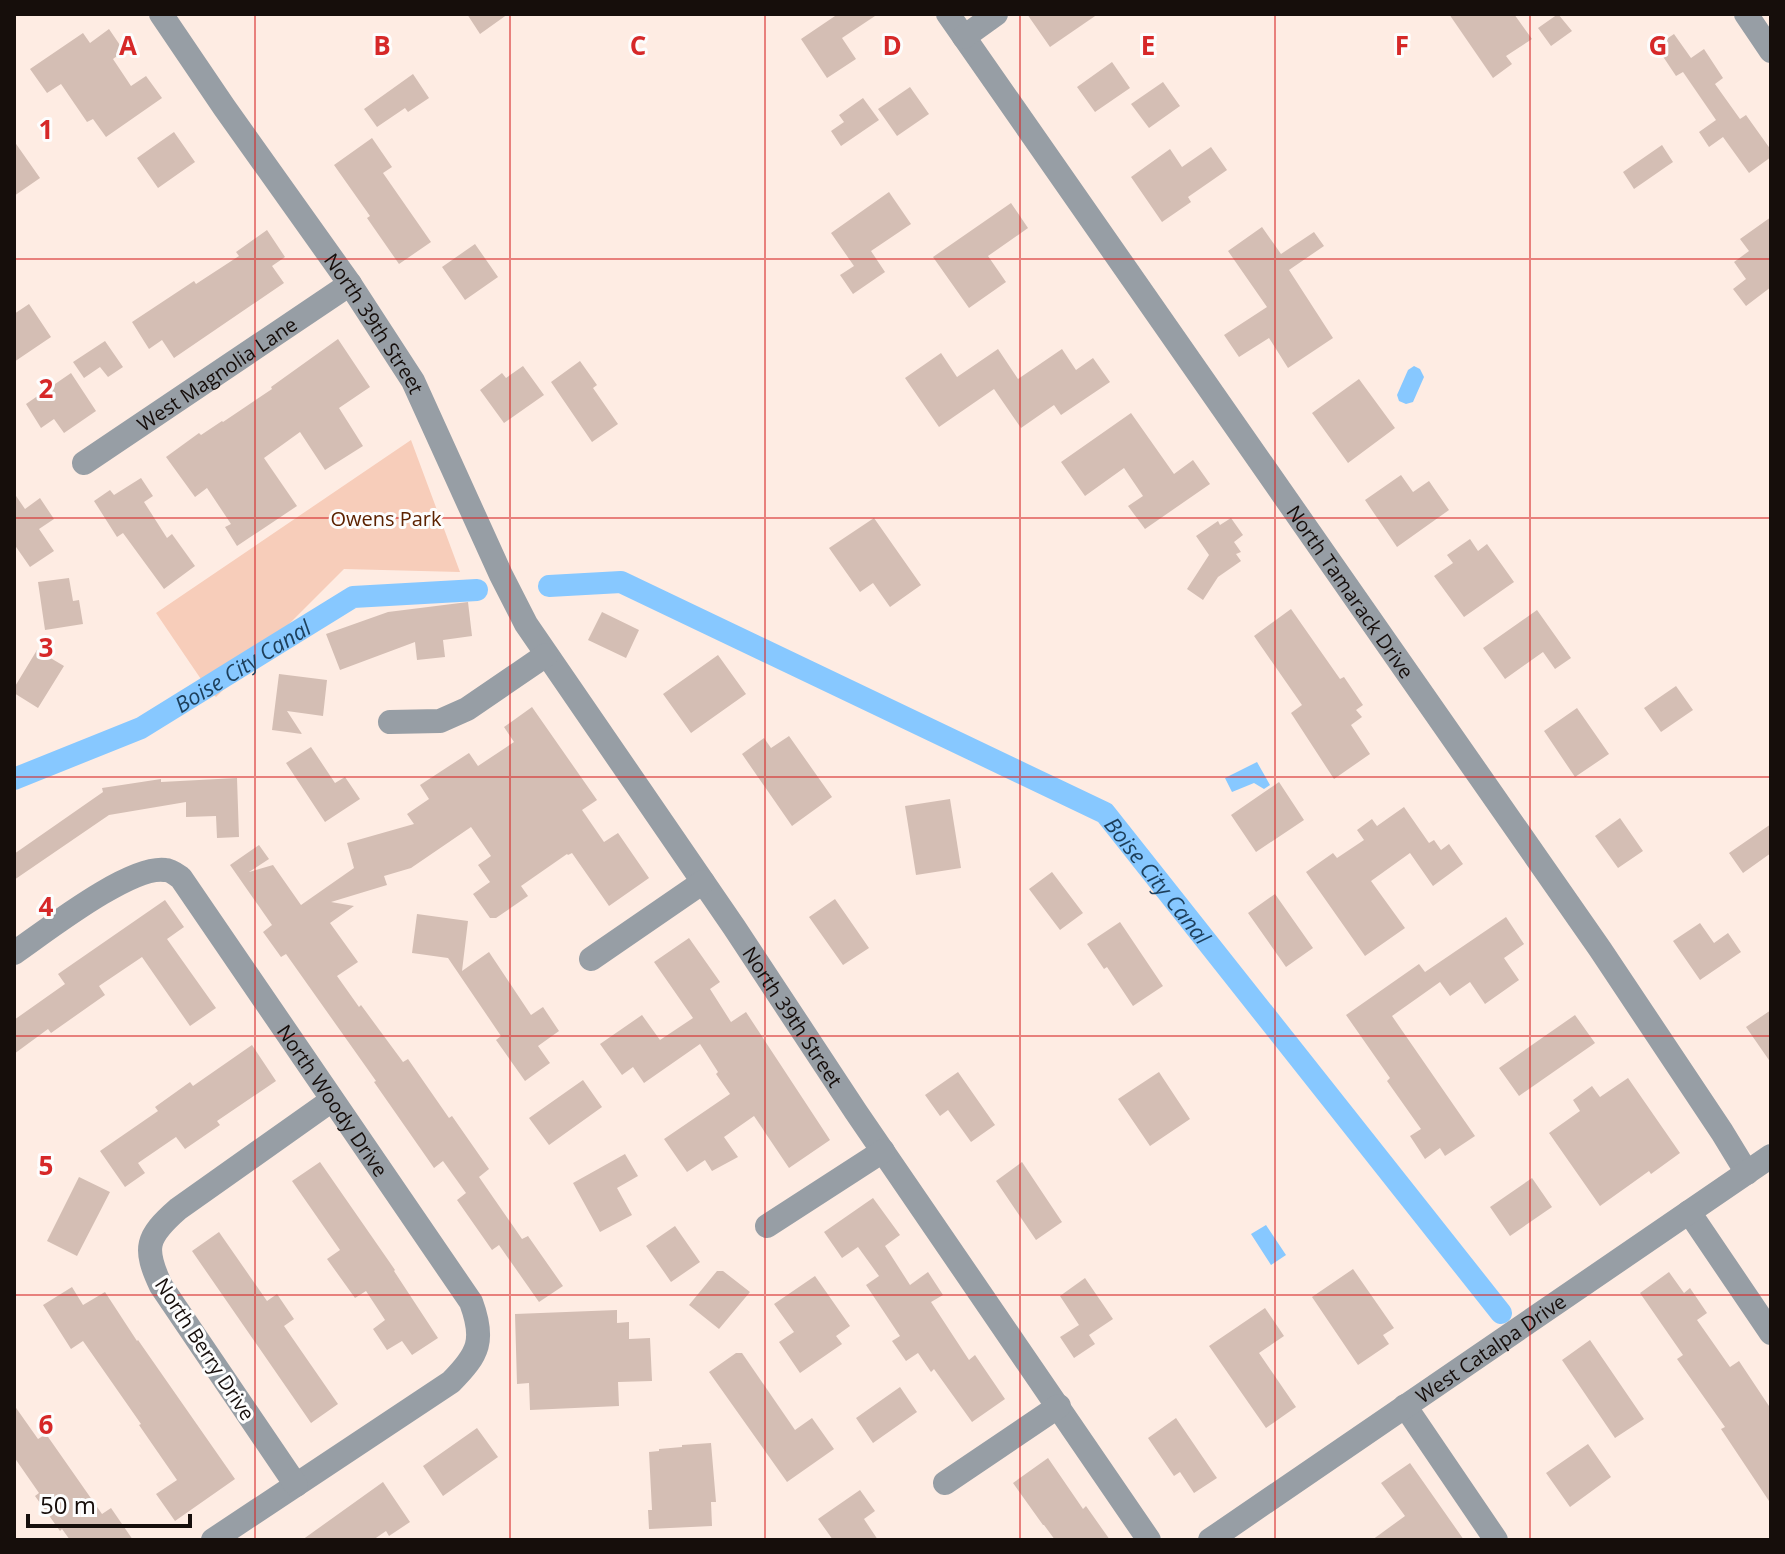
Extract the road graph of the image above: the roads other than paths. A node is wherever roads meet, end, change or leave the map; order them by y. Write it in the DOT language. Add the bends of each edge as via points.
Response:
graph roads {
  1 [pos="161,14"];
  2 [pos="948,14"];
  3 [pos="996,14"];
  4 [pos="1746,14"];
  5 [pos="964,37"];
  6 [pos="1771,51"];
  7 [pos="350,284"];
  8 [pos="84,463"];
  9 [pos="546,655"];
  10 [pos="390,722"];
  11 [pos="703,882"];
  12 [pos="14,953"];
  13 [pos="591,959"];
  14 [pos="332,1100"];
  15 [pos="883,1151"];
  16 [pos="1771,1156"];
  17 [pos="1747,1173"];
  18 [pos="1689,1212"];
  19 [pos="767,1226"];
  20 [pos="1771,1333"];
  21 [pos="1059,1406"];
  22 [pos="1405,1406"];
  23 [pos="945,1483"];
  24 [pos="296,1485"];
  25 [pos="213,1540"];
  26 [pos="1149,1540"];
  27 [pos="1210,1540"];
  28 [pos="1496,1540"];
  1 -- 7 [label="street, North 39th Street"];
  2 -- 5 [label="street, North Tamarack Drive"];
  3 -- 5 [label="street"];
  4 -- 6 [label="street"];
  5 -- 17 [label="street, North Tamarack Drive" via="1600,949"];
  7 -- 8 [label="street, West Magnolia Lane"];
  7 -- 9 [label="street, North 39th Street" via="413,381 501,575"];
  9 -- 10 [label="street" via="467,709 440,721"];
  9 -- 11 [label="street, North 39th Street"];
  11 -- 13 [label="street"];
  11 -- 15 [label="street, North 39th Street"];
  12 -- 14 [label="street, North Woody Drive" via="118,883 167,869 195,897"];
  14 -- 24 [label="street, North Berry Drive" via="178,1209 149,1245 161,1286"];
  14 -- 24 [label="street, North Woody Drive" via="471,1302 478,1344 468,1365 451,1382"];
  15 -- 19 [label="street"];
  15 -- 21 [label="street, North 39th Street"];
  16 -- 17 [label="street, West Catalpa Drive"];
  17 -- 18 [label="street, West Catalpa Drive"];
  18 -- 20 [label="street"];
  18 -- 22 [label="street, West Catalpa Drive"];
  21 -- 23 [label="street"];
  21 -- 26 [label="street, North 39th Street"];
  22 -- 27 [label="street, West Catalpa Drive"];
  22 -- 28 [label="street"];
  24 -- 25 [label="street"];
}
